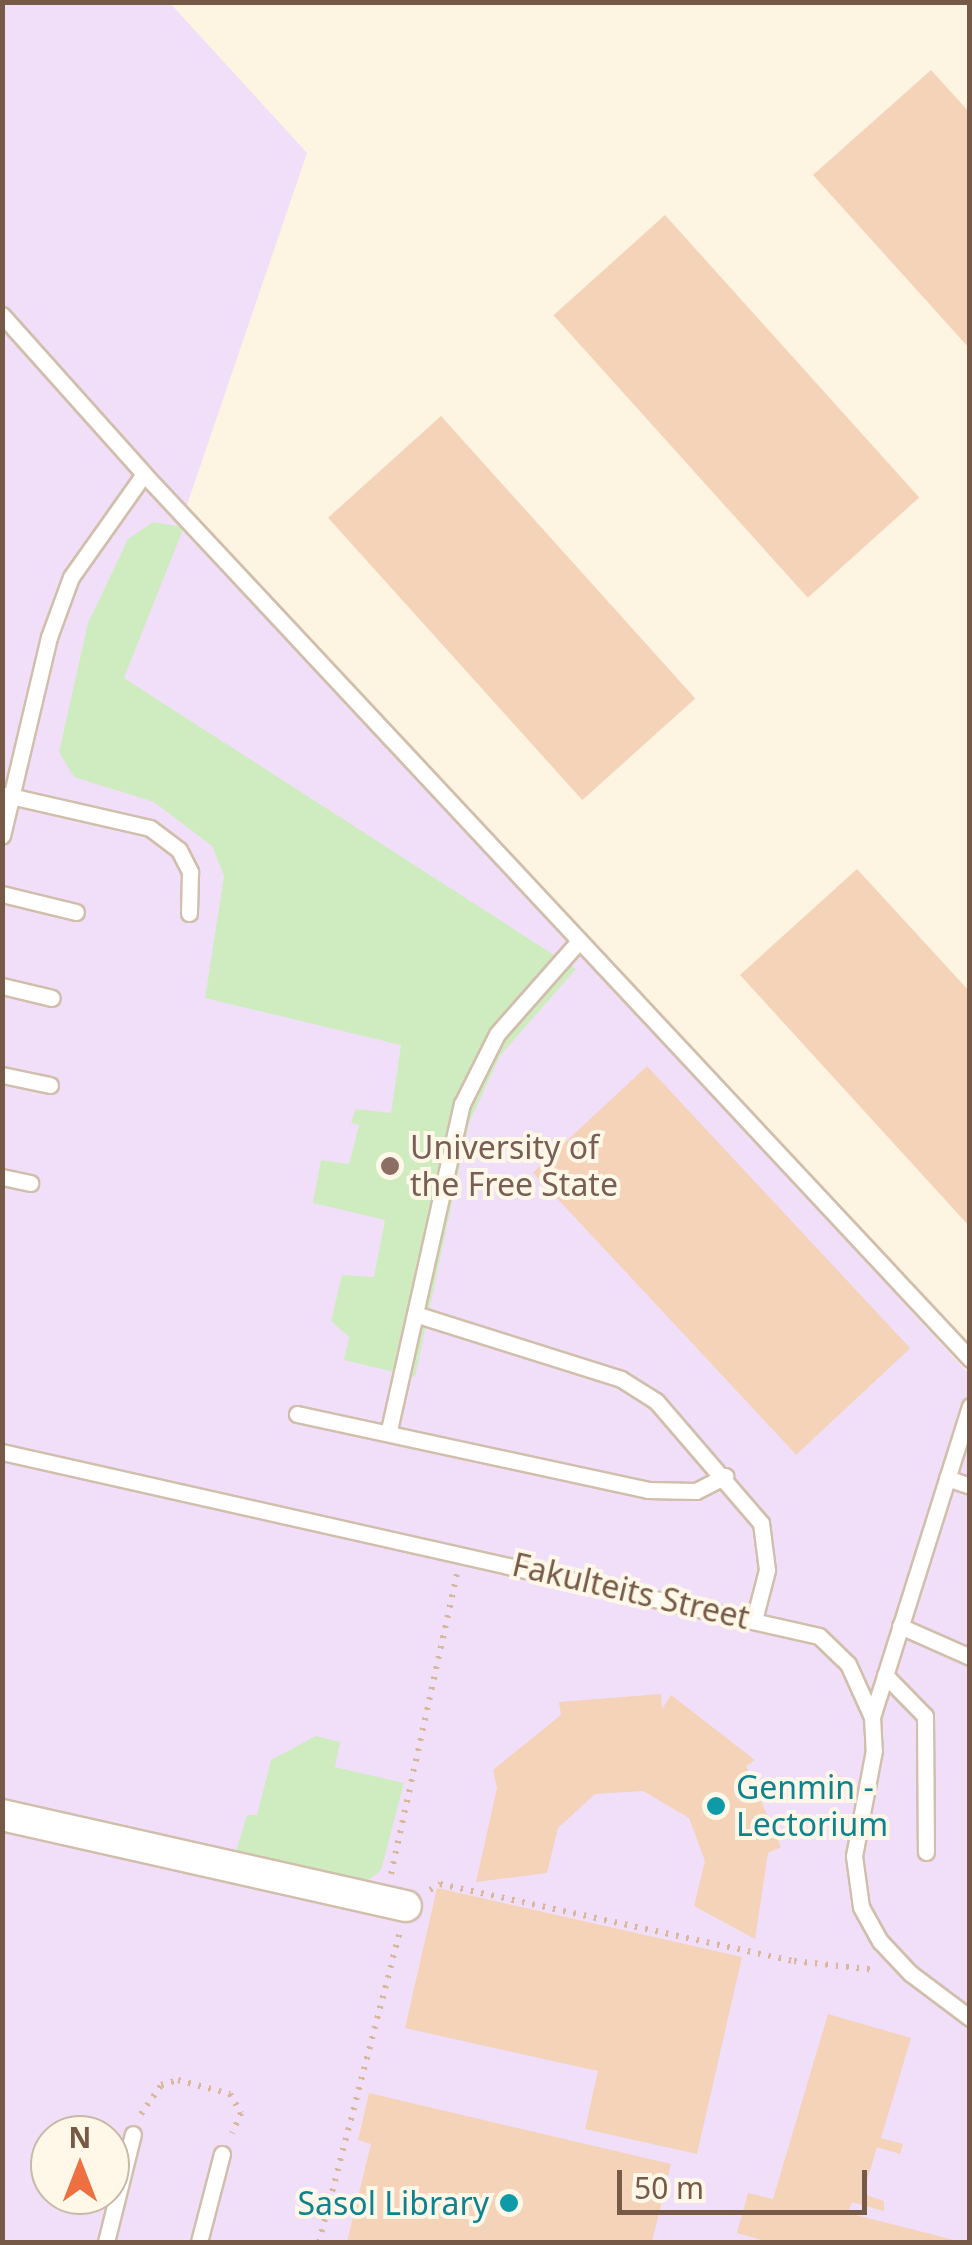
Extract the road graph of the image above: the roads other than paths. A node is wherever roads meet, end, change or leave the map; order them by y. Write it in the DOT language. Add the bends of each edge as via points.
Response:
graph roads {
  1 [pos="2,315"];
  2 [pos="144,474"];
  3 [pos="7,795"];
  4 [pos="2,836"];
  5 [pos="2,894"];
  6 [pos="76,912"];
  7 [pos="190,913"];
  8 [pos="579,941"];
  9 [pos="2,986"];
  10 [pos="52,998"];
  11 [pos="2,1075"];
  12 [pos="50,1085"];
  13 [pos="2,1177"];
  14 [pos="30,1183"];
  15 [pos="415,1314"];
  16 [pos="970,1359"];
  17 [pos="970,1406"];
  18 [pos="297,1414"];
  19 [pos="389,1430"];
  20 [pos="2,1452"];
  21 [pos="725,1476"];
  22 [pos="947,1478"];
  23 [pos="970,1486"];
  24 [pos="754,1620"];
  25 [pos="900,1626"];
  26 [pos="970,1657"];
  27 [pos="885,1676"];
  28 [pos="872,1717"];
  29 [pos="2,1814"];
  30 [pos="926,1852"];
  31 [pos="396,1904"];
  32 [pos="968,2017"];
  33 [pos="132,2134"];
  34 [pos="222,2154"];
  35 [pos="106,2242"];
  36 [pos="200,2242"];
  1 -- 2 [label="lane"];
  2 -- 3 [label="lane" via="71,577 48,637"];
  2 -- 8 [label="lane"];
  3 -- 4 [label="lane"];
  3 -- 7 [label="lane" via="150,828 179,850 190,872"];
  5 -- 6 [label="lane"];
  8 -- 15 [label="lane" via="497,1034 462,1104"];
  8 -- 16 [label="lane"];
  9 -- 10 [label="lane"];
  11 -- 12 [label="lane"];
  13 -- 14 [label="lane"];
  15 -- 19 [label="lane"];
  15 -- 21 [label="lane" via="638,1388"];
  17 -- 22 [label="lane"];
  18 -- 19 [label="lane"];
  19 -- 21 [label="lane" via="661,1492 696,1490"];
  20 -- 24 [label="lane, Fakulteits Street"];
  21 -- 24 [label="lane" via="761,1523 767,1550"];
  22 -- 23 [label="lane"];
  22 -- 25 [label="lane"];
  24 -- 28 [label="lane, Fakulteits Street" via="819,1636 848,1664"];
  25 -- 26 [label="lane"];
  25 -- 27 [label="lane"];
  27 -- 28 [label="lane"];
  27 -- 30 [label="lane" via="925,1716"];
  28 -- 32 [label="lane, Fakulteits Street" via="874,1750 855,1884 880,1941"];
  29 -- 31 [label="street"];
  33 -- 35 [label="lane"];
  34 -- 36 [label="lane"];
}
